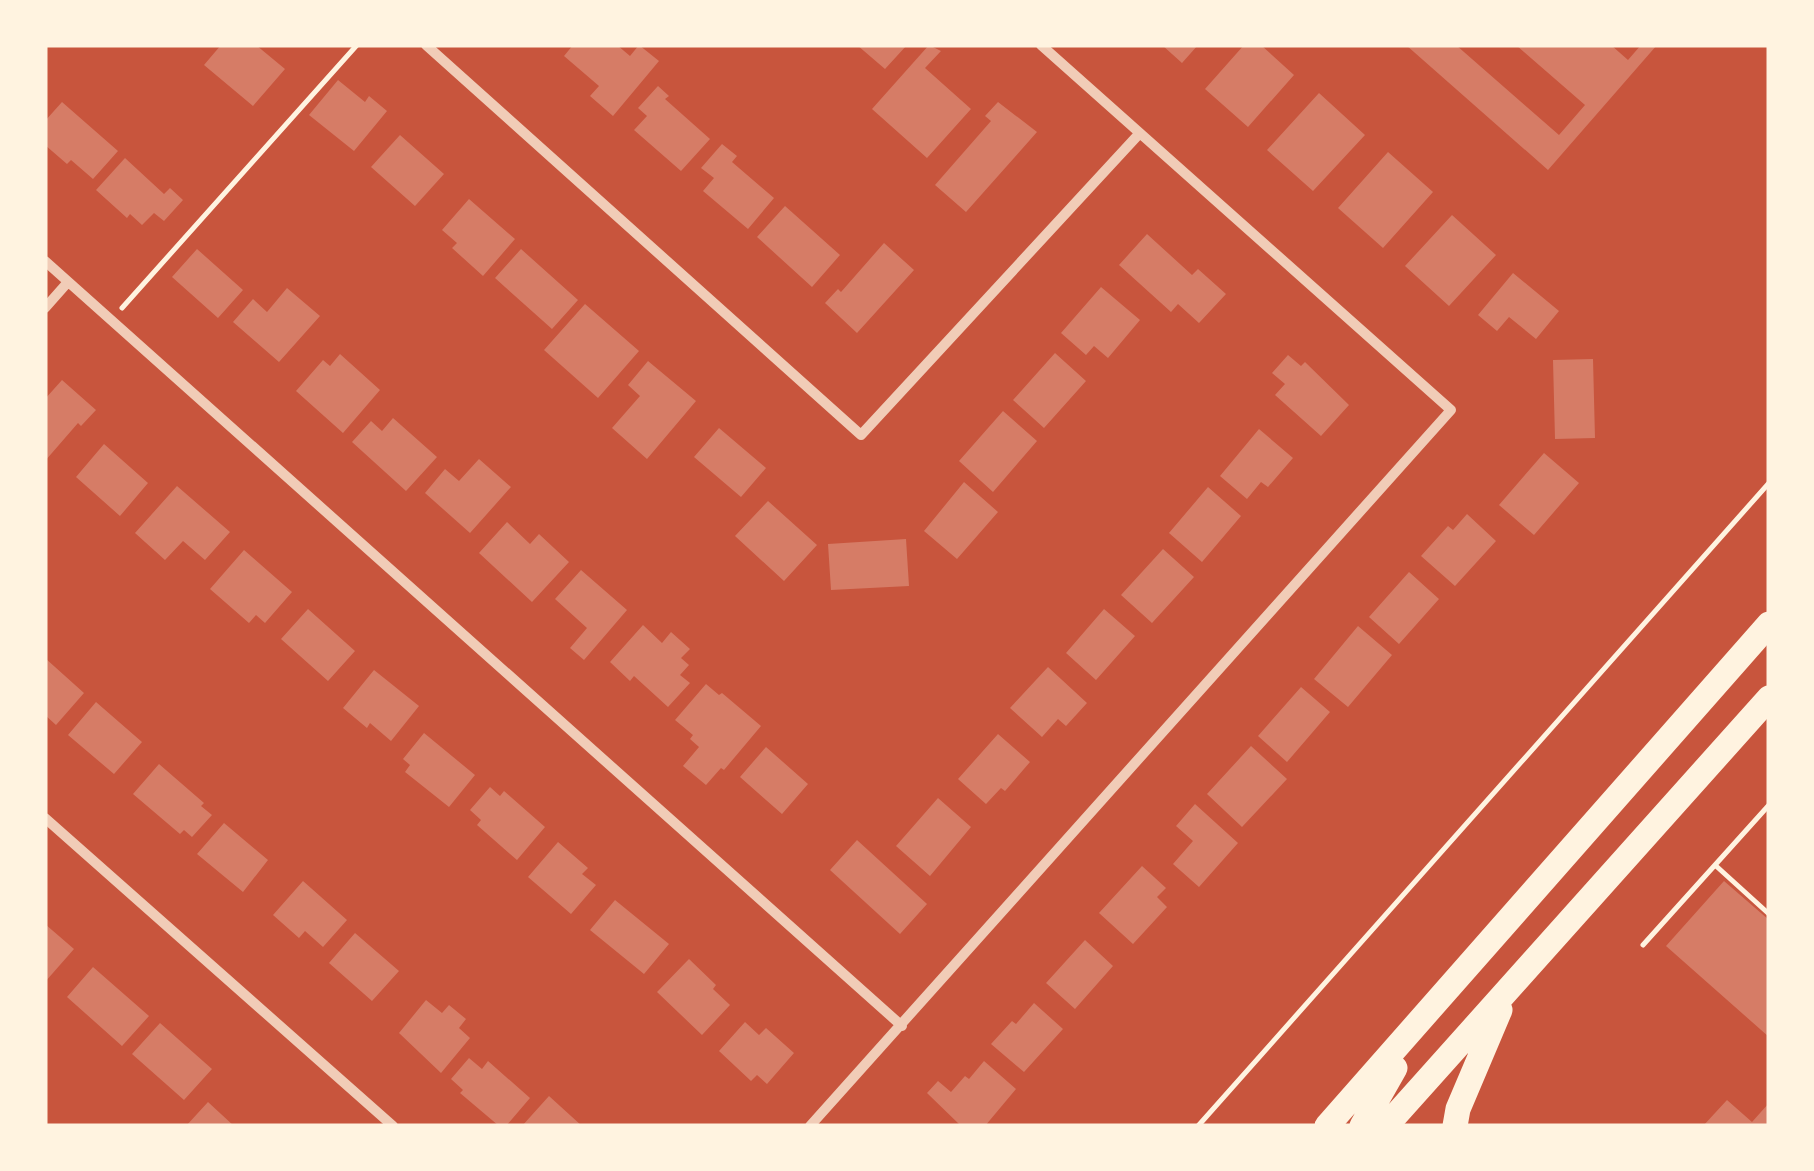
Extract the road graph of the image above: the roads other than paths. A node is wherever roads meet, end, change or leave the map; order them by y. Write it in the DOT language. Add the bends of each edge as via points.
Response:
graph roads {
  1 [pos="426,45"];
  2 [pos="1041,45"];
  3 [pos="1139,134"];
  4 [pos="45,261"];
  5 [pos="68,282"];
  6 [pos="45,308"];
  7 [pos="1769,624"];
  8 [pos="1769,698"];
  9 [pos="45,818"];
  10 [pos="1512,986"];
  11 [pos="1431,1008"];
  12 [pos="902,1026"];
  13 [pos="393,1126"];
  14 [pos="810,1126"];
  15 [pos="1327,1126"];
  16 [pos="1362,1126"];
  17 [pos="1386,1126"];
  18 [pos="1455,1126"];
  1 -- 3 [label="street" via="861,435"];
  2 -- 3 [label="street"];
  3 -- 12 [label="street" via="1451,410"];
  4 -- 5 [label="street"];
  5 -- 6 [label="street"];
  5 -- 12 [label="street"];
  7 -- 11 [label="highway"];
  8 -- 10 [label="highway"];
  9 -- 13 [label="street"];
  10 -- 17 [label="highway"];
  10 -- 18 [label="highway"];
  11 -- 15 [label="highway"];
  11 -- 16 [label="highway"];
  12 -- 14 [label="street"];
}
